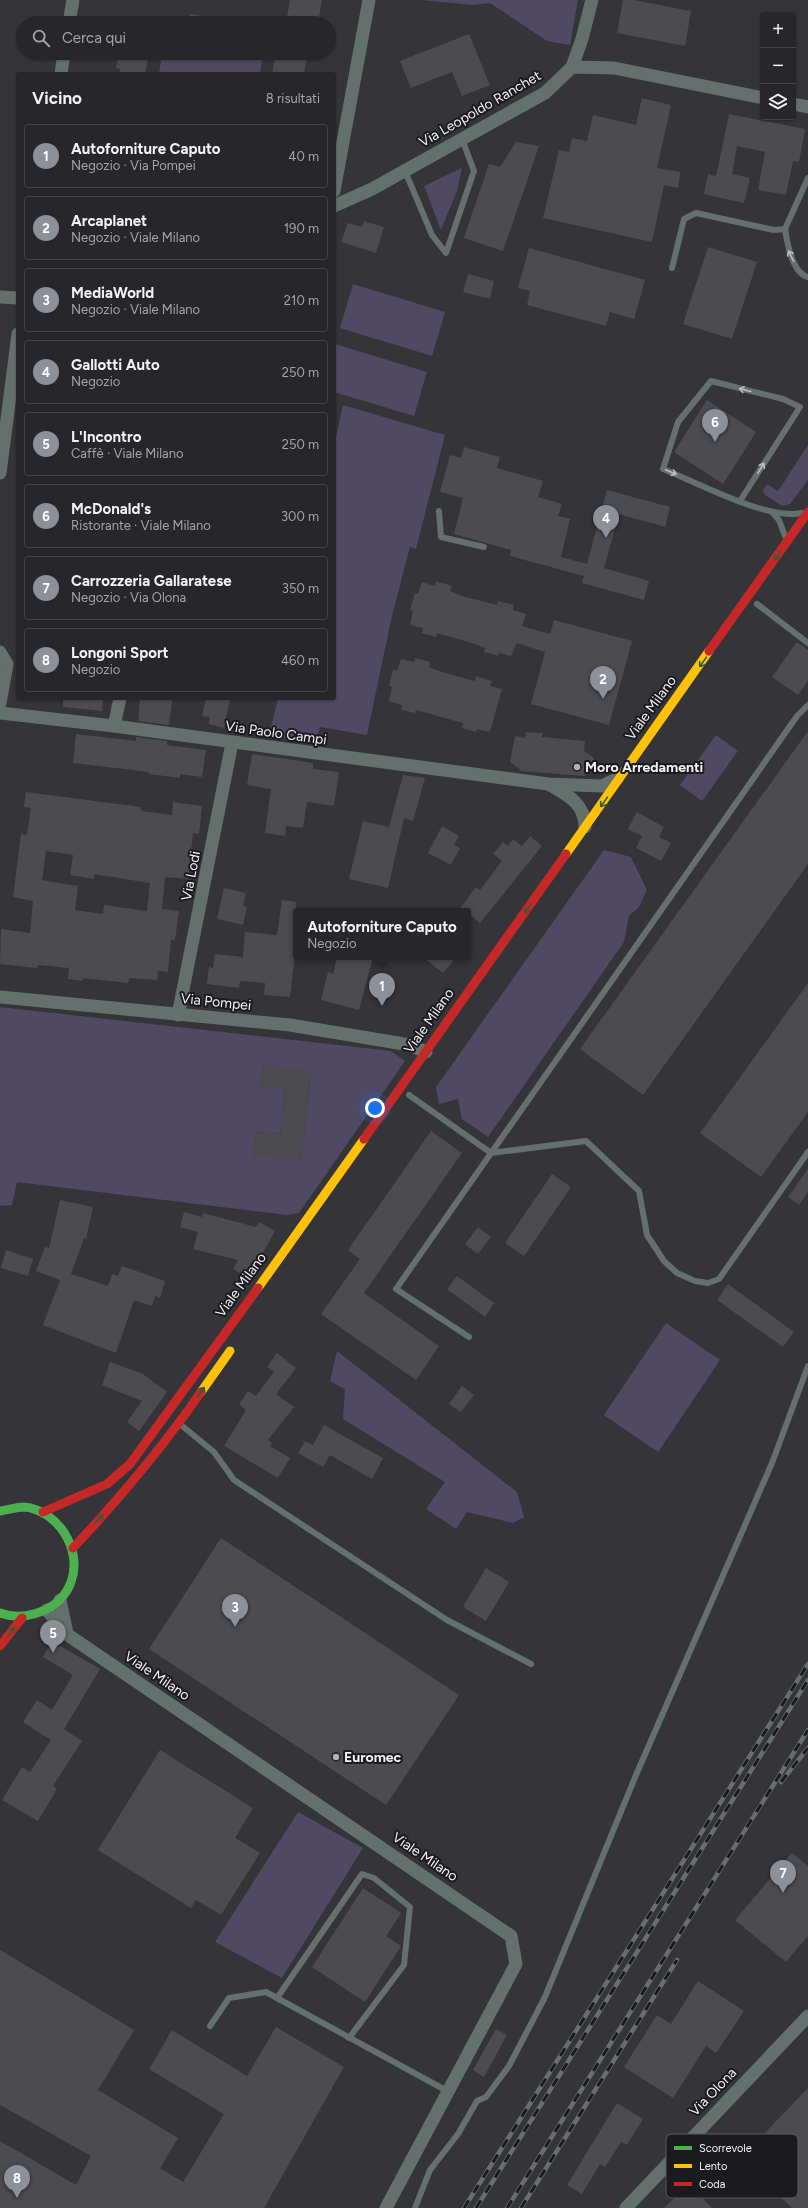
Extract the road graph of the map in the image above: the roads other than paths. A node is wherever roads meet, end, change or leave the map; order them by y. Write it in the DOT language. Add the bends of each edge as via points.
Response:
graph roads {
  1 [pos="74,0"];
  2 [pos="369,0"];
  3 [pos="592,0"];
  4 [pos="71,16"];
  5 [pos="63,60"];
  6 [pos="572,67"];
  7 [pos="61,72"];
  8 [pos="760,97"];
  9 [pos="796,105"];
  10 [pos="808,107"];
  11 [pos="462,139"];
  12 [pos="405,171"];
  13 [pos="808,178"];
  14 [pos="336,181"];
  15 [pos="336,205"];
  16 [pos="785,229"];
  17 [pos="672,268"];
  18 [pos="808,277"];
  19 [pos="0,297"];
  20 [pos="16,298"];
  21 [pos="16,349"];
  22 [pos="0,473"];
  23 [pos="740,501"];
  24 [pos="438,511"];
  25 [pos="772,512"];
  26 [pos="808,512"];
  27 [pos="787,542"];
  28 [pos="484,547"];
  29 [pos="757,604"];
  30 [pos="808,642"];
  31 [pos="0,652"];
  32 [pos="120,700"];
  33 [pos="0,702"];
  34 [pos="808,705"];
  35 [pos="0,713"];
  36 [pos="114,726"];
  37 [pos="232,743"];
  38 [pos="624,774"];
  39 [pos="548,784"];
  40 [pos="586,827"];
  41 [pos="0,997"];
  42 [pos="178,1014"];
  43 [pos="426,1052"];
  44 [pos="409,1095"];
  45 [pos="808,1152"];
  46 [pos="491,1153"];
  47 [pos="469,1337"];
  48 [pos="235,1343"];
  49 [pos="808,1366"];
  50 [pos="179,1424"];
  51 [pos="0,1511"];
  52 [pos="43,1512"];
  53 [pos="73,1548"];
  54 [pos="60,1600"];
  55 [pos="47,1610"];
  56 [pos="0,1613"];
  57 [pos="22,1618"];
  58 [pos="68,1635"];
  59 [pos="0,1646"];
  60 [pos="531,1664"];
  61 [pos="277,1998"];
  62 [pos="808,2016"];
  63 [pos="210,2026"];
  64 [pos="349,2038"];
  65 [pos="448,2092"];
  66 [pos="696,2134"];
  67 [pos="666,2166"];
  68 [pos="386,2208"];
  69 [pos="415,2208"];
  70 [pos="626,2208"];
  1 -- 4 [label="street"];
  2 -- 14 [label="street"];
  3 -- 6 [label="street"];
  5 -- 7 [label="street"];
  6 -- 8 [label="street" via="614,68"];
  6 -- 11 [label="street, Via Leopoldo Ranchet" via="544,92"];
  9 -- 10 [label="street"];
  11 -- 12 [label="street, Via Leopoldo Ranchet"];
  11 -- 12 [label="lane" via="474,172 446,253 432,235"];
  12 -- 15 [label="street, Via Leopoldo Ranchet" via="372,190"];
  13 -- 16 [label="lane"];
  16 -- 17 [label="lane" via="774,230 696,214 684,219"];
  18 -- 16 [label="lane, one-way" via="801,272 791,256"];
  19 -- 20 [label="street"];
  21 -- 22 [label="street"];
  23 -- 23 [label="lane, one-way" via="800,407 783,399 711,381 678,422 663,469"];
  23 -- 25 [label="lane"];
  24 -- 28 [label="lane" via="441,537"];
  25 -- 26 [label="lane"];
  25 -- 27 [label="lane" via="779,520"];
  26 -- 27 [label="main road, Viale Milano"];
  27 -- 38 [label="main road, Viale Milano, one-way"];
  29 -- 30 [label="lane"];
  31 -- 33 [label="street" via="7,664"];
  32 -- 36 [label="street"];
  34 -- 46 [label="lane" via="797,716"];
  35 -- 36 [label="street, Via Paolo Campi"];
  36 -- 37 [label="street, Via Paolo Campi"];
  37 -- 39 [label="street, Via Paolo Campi"];
  37 -- 42 [label="street, Via Lodi"];
  38 -- 39 [label="street, Via Paolo Campi" via="602,786"];
  38 -- 40 [label="main road, Viale Milano, one-way"];
  39 -- 40 [label="street, Via Paolo Campi" via="578,804"];
  40 -- 43 [label="main road, Viale Milano, one-way"];
  41 -- 42 [label="street, Via Pompei"];
  42 -- 43 [label="street, Via Pompei" via="290,1025 410,1045"];
  43 -- 52 [label="main road, Viale Milano" via="130,1464 107,1484"];
  44 -- 46 [label="lane"];
  45 -- 46 [label="lane" via="719,1279 708,1283 695,1281 678,1273 664,1261 647,1235 639,1191 586,1141"];
  46 -- 47 [label="lane" via="396,1289"];
  50 -- 48 [label="main road, one-way"];
  49 -- 69 [label="lane" via="772,1463 636,1775 545,1997 509,2066 486,2097 478,2101 458,2134 430,2170"];
  53 -- 50 [label="main road, one-way" via="117,1501"];
  50 -- 60 [label="lane" via="214,1452 234,1480 448,1620"];
  51 -- 52 [label="main road" via="27,1507"];
  52 -- 53 [label="main road" via="61,1527"];
  53 -- 54 [label="main road" via="72,1578"];
  54 -- 55 [label="main road"];
  54 -- 58 [label="street"];
  55 -- 57 [label="main road"];
  55 -- 58 [label="street, Viale Milano"];
  56 -- 57 [label="main road"];
  59 -- 57 [label="main road, one-way"];
  58 -- 65 [label="street, Viale Milano" via="511,1936 516,1964"];
  61 -- 63 [label="lane" via="266,1992 230,1998"];
  61 -- 64 [label="lane"];
  61 -- 64 [label="lane" via="362,1874 374,1878 410,1907 404,1965"];
  62 -- 66 [label="street, Via Olona"];
  64 -- 65 [label="lane"];
  65 -- 68 [label="street, Viale Milano"];
  67 -- 70 [label="street, Via Olona"];
}
